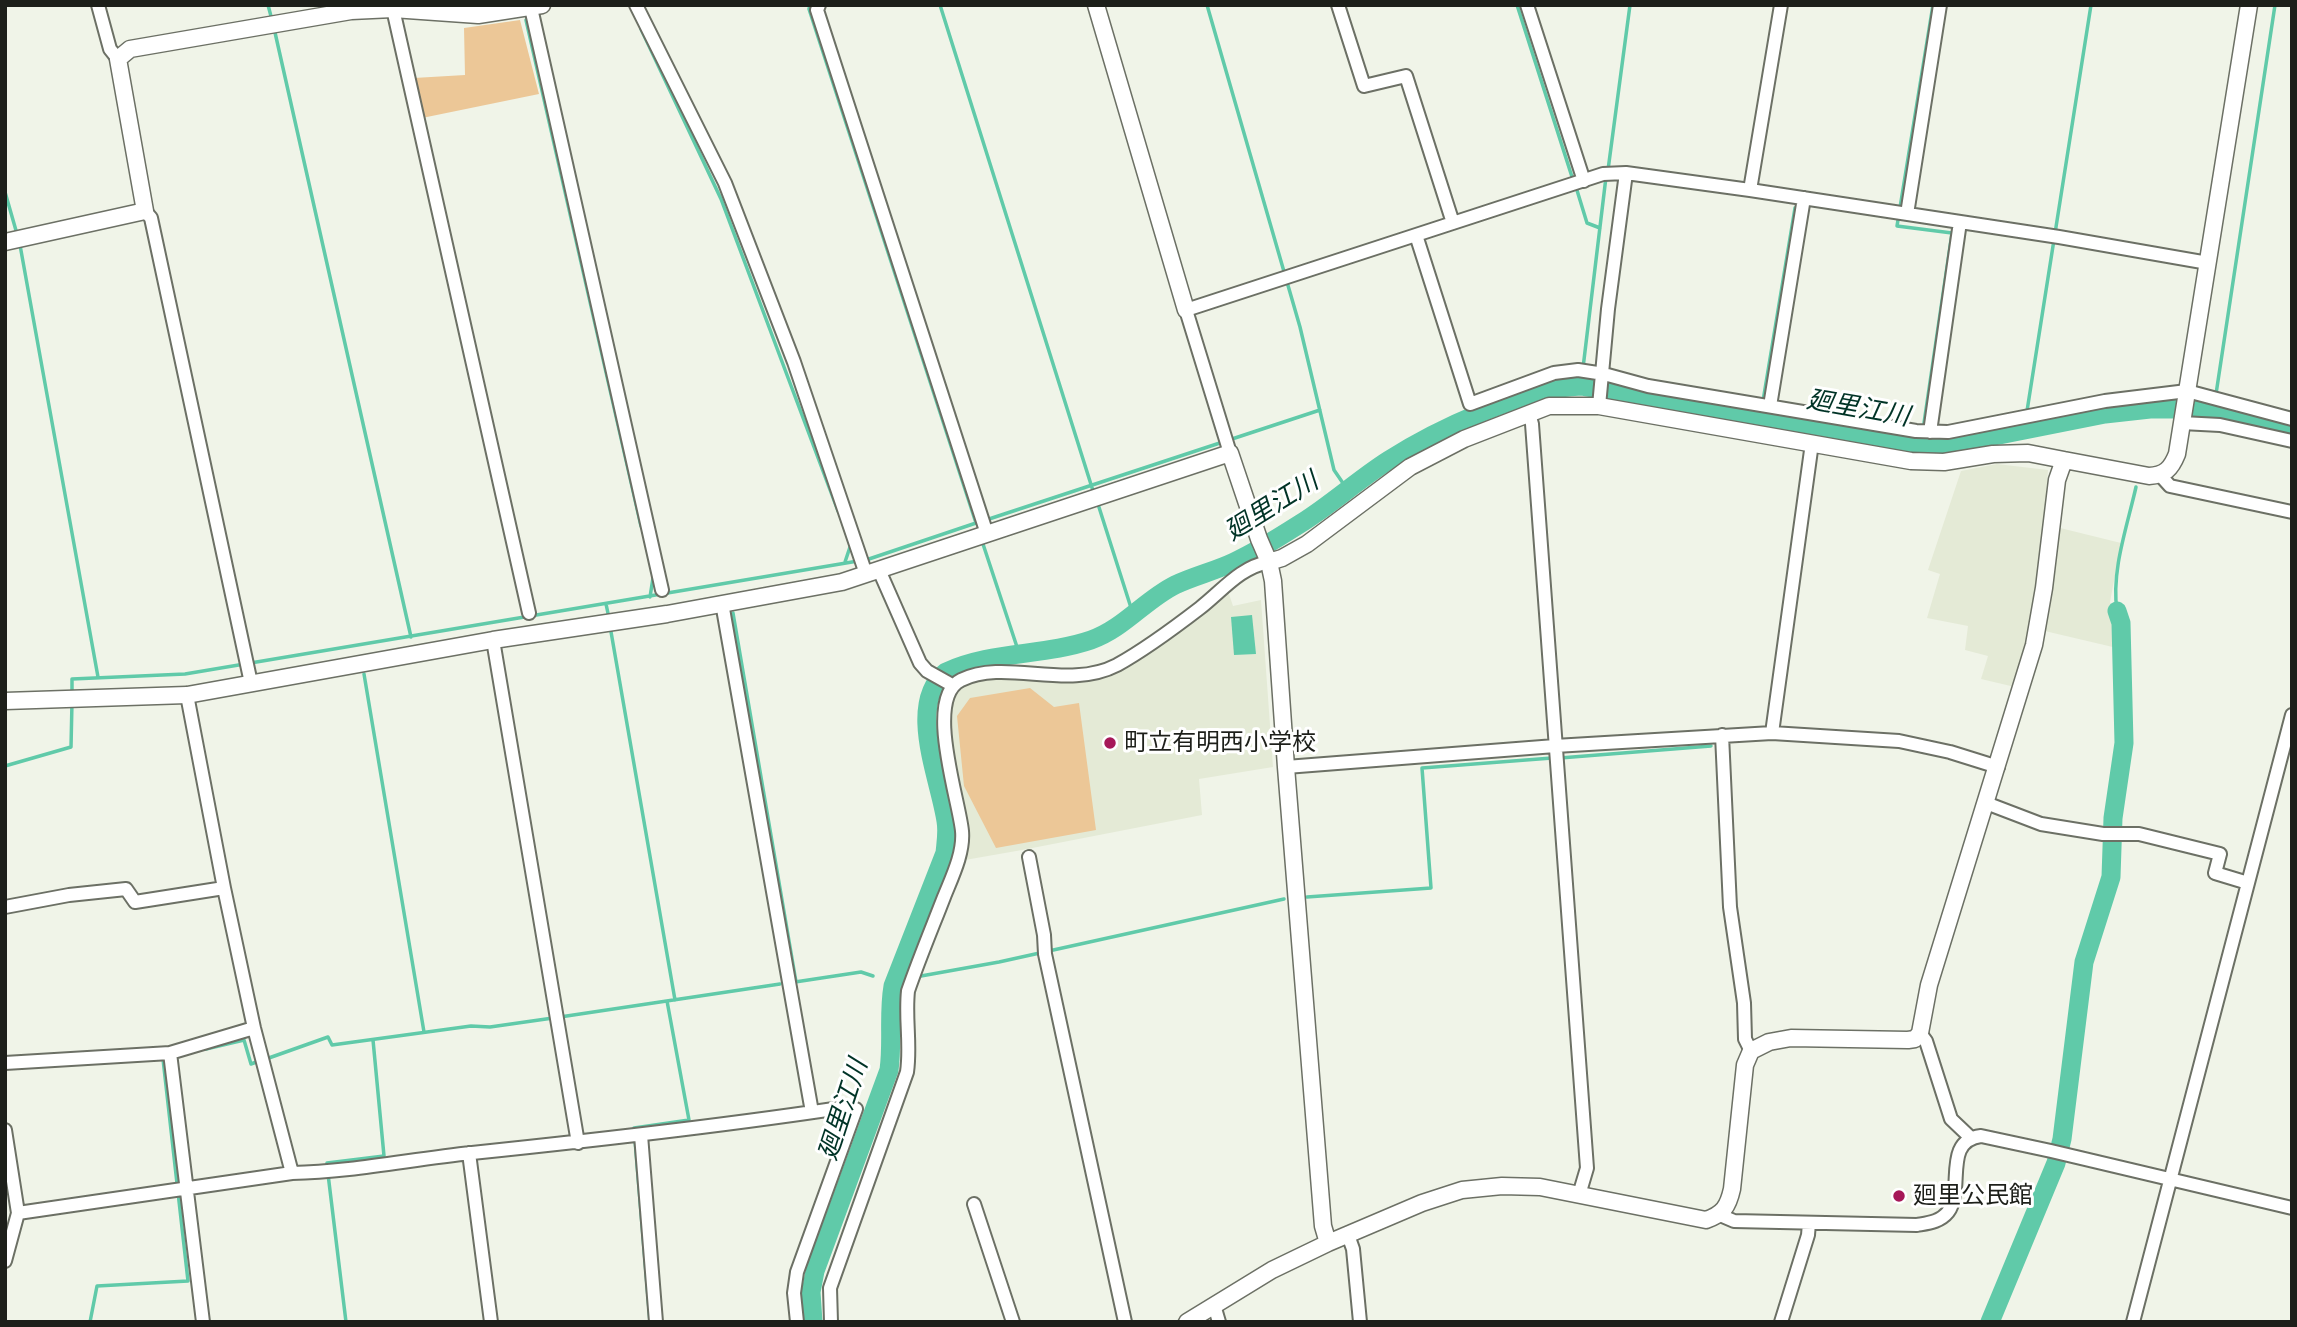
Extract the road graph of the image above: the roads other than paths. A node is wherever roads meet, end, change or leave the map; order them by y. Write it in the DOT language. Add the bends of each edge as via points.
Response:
graph roads {
  1 [pos="98,5"];
  2 [pos="636,5"];
  3 [pos="819,5"];
  4 [pos="1096,5"];
  5 [pos="1338,5"];
  6 [pos="1527,5"];
  7 [pos="1782,5"];
  8 [pos="1940,5"];
  9 [pos="2249,5"];
  10 [pos="536,7"];
  11 [pos="393,9"];
  12 [pos="459,10"];
  13 [pos="118,59"];
  14 [pos="1615,173"];
  15 [pos="1578,182"];
  16 [pos="1750,190"];
  17 [pos="1804,198"];
  18 [pos="145,211"];
  19 [pos="1902,213"];
  20 [pos="1960,222"];
  21 [pos="1452,223"];
  22 [pos="1416,235"];
  23 [pos="14,240"];
  24 [pos="2208,263"];
  25 [pos="1186,310"];
  26 [pos="1603,376"];
  27 [pos="2187,391"];
  28 [pos="1599,402"];
  29 [pos="1765,405"];
  30 [pos="1529,413"];
  31 [pos="2292,419"];
  32 [pos="2182,423"];
  33 [pos="1930,432"];
  34 [pos="2292,441"];
  35 [pos="1812,443"];
  36 [pos="1227,444"];
  37 [pos="2063,460"];
  38 [pos="2160,475"];
  39 [pos="2292,512"];
  40 [pos="983,530"];
  41 [pos="1268,559"];
  42 [pos="867,566"];
  43 [pos="662,590"];
  44 [pos="722,603"];
  45 [pos="529,613"];
  46 [pos="493,640"];
  47 [pos="248,668"];
  48 [pos="952,685"];
  49 [pos="187,695"];
  50 [pos="5,701"];
  51 [pos="2292,715"];
  52 [pos="1772,733"];
  53 [pos="1722,735"];
  54 [pos="1556,754"];
  55 [pos="1286,767"];
  56 [pos="1998,767"];
  57 [pos="1986,803"];
  58 [pos="1028,857"];
  59 [pos="2248,883"];
  60 [pos="224,888"];
  61 [pos="5,907"];
  62 [pos="254,1028"];
  63 [pos="1920,1033"];
  64 [pos="1751,1051"];
  65 [pos="170,1057"];
  66 [pos="5,1063"];
  67 [pos="812,1112"];
  68 [pos="5,1130"];
  69 [pos="637,1136"];
  70 [pos="1971,1138"];
  71 [pos="578,1143"];
  72 [pos="469,1153"];
  73 [pos="292,1173"];
  74 [pos="2171,1179"];
  75 [pos="180,1190"];
  76 [pos="1579,1195"];
  77 [pos="974,1204"];
  78 [pos="2292,1208"];
  79 [pos="18,1213"];
  80 [pos="1720,1215"];
  81 [pos="1809,1223"];
  82 [pos="1348,1235"];
  83 [pos="1328,1243"];
  84 [pos="5,1261"];
  85 [pos="1214,1305"];
  86 [pos="203,1322"];
  87 [pos="491,1322"];
  88 [pos="656,1322"];
  89 [pos="796,1322"];
  90 [pos="831,1322"];
  91 [pos="1013,1322"];
  92 [pos="1125,1322"];
  93 [pos="1187,1322"];
  94 [pos="1219,1322"];
  95 [pos="1360,1322"];
  96 [pos="1782,1322"];
  97 [pos="2133,1322"];
  1 -- 13 [label="street" via="110,49"];
  2 -- 42 [label="street" via="725,183"];
  3 -- 40 [label="street"];
  4 -- 25 [label="street"];
  5 -- 21 [label="street" via="1364,86 1406,76"];
  6 -- 15 [label="street"];
  7 -- 16 [label="street"];
  8 -- 19 [label="street"];
  9 -- 24 [label="street"];
  10 -- 12 [label="street" via="496,14"];
  10 -- 43 [label="street"];
  11 -- 12 [label="street"];
  11 -- 13 [label="street" via="351,10 130,49"];
  11 -- 45 [label="street"];
  13 -- 18 [label="street"];
  14 -- 15 [label="street"];
  14 -- 16 [label="street"];
  14 -- 26 [label="street"];
  15 -- 21 [label="street"];
  16 -- 17 [label="street"];
  17 -- 19 [label="street"];
  17 -- 29 [label="street"];
  18 -- 23 [label="street"];
  18 -- 47 [label="street" via="151,218"];
  19 -- 20 [label="street"];
  20 -- 24 [label="street"];
  20 -- 33 [label="street"];
  21 -- 22 [label="street"];
  22 -- 25 [label="street"];
  22 -- 26 [label="street" via="1469,404 1554,373 1582,371"];
  24 -- 27 [label="street"];
  25 -- 36 [label="street"];
  26 -- 28 [label="street"];
  26 -- 29 [label="street"];
  27 -- 31 [label="street"];
  27 -- 32 [label="street"];
  27 -- 33 [label="street"];
  28 -- 30 [label="street"];
  28 -- 35 [label="street"];
  29 -- 33 [label="street"];
  30 -- 41 [label="street" via="1410,467 1307,544 1282,558"];
  30 -- 54 [label="street"];
  32 -- 34 [label="street" via="2220,425"];
  32 -- 38 [label="street" via="2172,466"];
  35 -- 37 [label="street" via="1911,461 2028,453"];
  35 -- 52 [label="street"];
  36 -- 40 [label="street" via="1096,498"];
  36 -- 41 [label="street"];
  37 -- 38 [label="street"];
  37 -- 56 [label="street" via="2034,645"];
  38 -- 39 [label="street" via="2170,486"];
  40 -- 42 [label="street"];
  41 -- 48 [label="street" via="1114,666 1066,676 985,673"];
  41 -- 55 [label="street"];
  42 -- 44 [label="street" via="842,582"];
  42 -- 48 [label="street" via="920,663"];
  44 -- 46 [label="street"];
  44 -- 67 [label="street"];
  46 -- 47 [label="street"];
  46 -- 71 [label="street"];
  47 -- 49 [label="street"];
  48 -- 90 [label="street" via="944,720 962,846 915,973 906,1010 907,1072 830,1288"];
  49 -- 50 [label="street"];
  49 -- 60 [label="street"];
  51 -- 59 [label="street"];
  52 -- 53 [label="street"];
  52 -- 56 [label="street" via="1899,741"];
  53 -- 54 [label="street"];
  53 -- 64 [label="street" via="1730,907 1745,1039"];
  54 -- 55 [label="street"];
  54 -- 76 [label="street" via="1587,1168"];
  55 -- 83 [label="street"];
  56 -- 57 [label="street"];
  57 -- 59 [label="street" via="2041,824 2103,834 2139,834 2220,854 2215,873"];
  57 -- 63 [label="street" via="1929,985"];
  58 -- 92 [label="street"];
  59 -- 74 [label="street"];
  60 -- 61 [label="street" via="135,902 126,889"];
  60 -- 62 [label="street"];
  62 -- 65 [label="street"];
  62 -- 73 [label="street"];
  63 -- 64 [label="street" via="1908,1040 1791,1038"];
  63 -- 70 [label="street" via="1951,1119"];
  64 -- 80 [label="street" via="1745,1065 1732,1189"];
  65 -- 66 [label="street"];
  65 -- 75 [label="street"];
  67 -- 69 [label="street"];
  67 -- 89 [label="street" via="856,1109 797,1272"];
  68 -- 79 [label="street"];
  69 -- 71 [label="street"];
  69 -- 88 [label="street"];
  70 -- 74 [label="street" via="2051,1150"];
  70 -- 81 [label="street" via="1958,1154 1948,1212 1935,1222"];
  71 -- 72 [label="street"];
  72 -- 73 [label="street"];
  72 -- 87 [label="street"];
  73 -- 75 [label="street"];
  74 -- 78 [label="street"];
  74 -- 97 [label="street"];
  75 -- 79 [label="street"];
  75 -- 86 [label="street"];
  76 -- 80 [label="street" via="1706,1220"];
  76 -- 82 [label="street" via="1502,1186 1462,1190"];
  77 -- 91 [label="street"];
  79 -- 84 [label="street"];
  80 -- 81 [label="street" via="1734,1221"];
  81 -- 96 [label="street"];
  82 -- 83 [label="street"];
  82 -- 95 [label="street"];
  83 -- 85 [label="street"];
  85 -- 93 [label="street"];
  85 -- 94 [label="street"];
}
